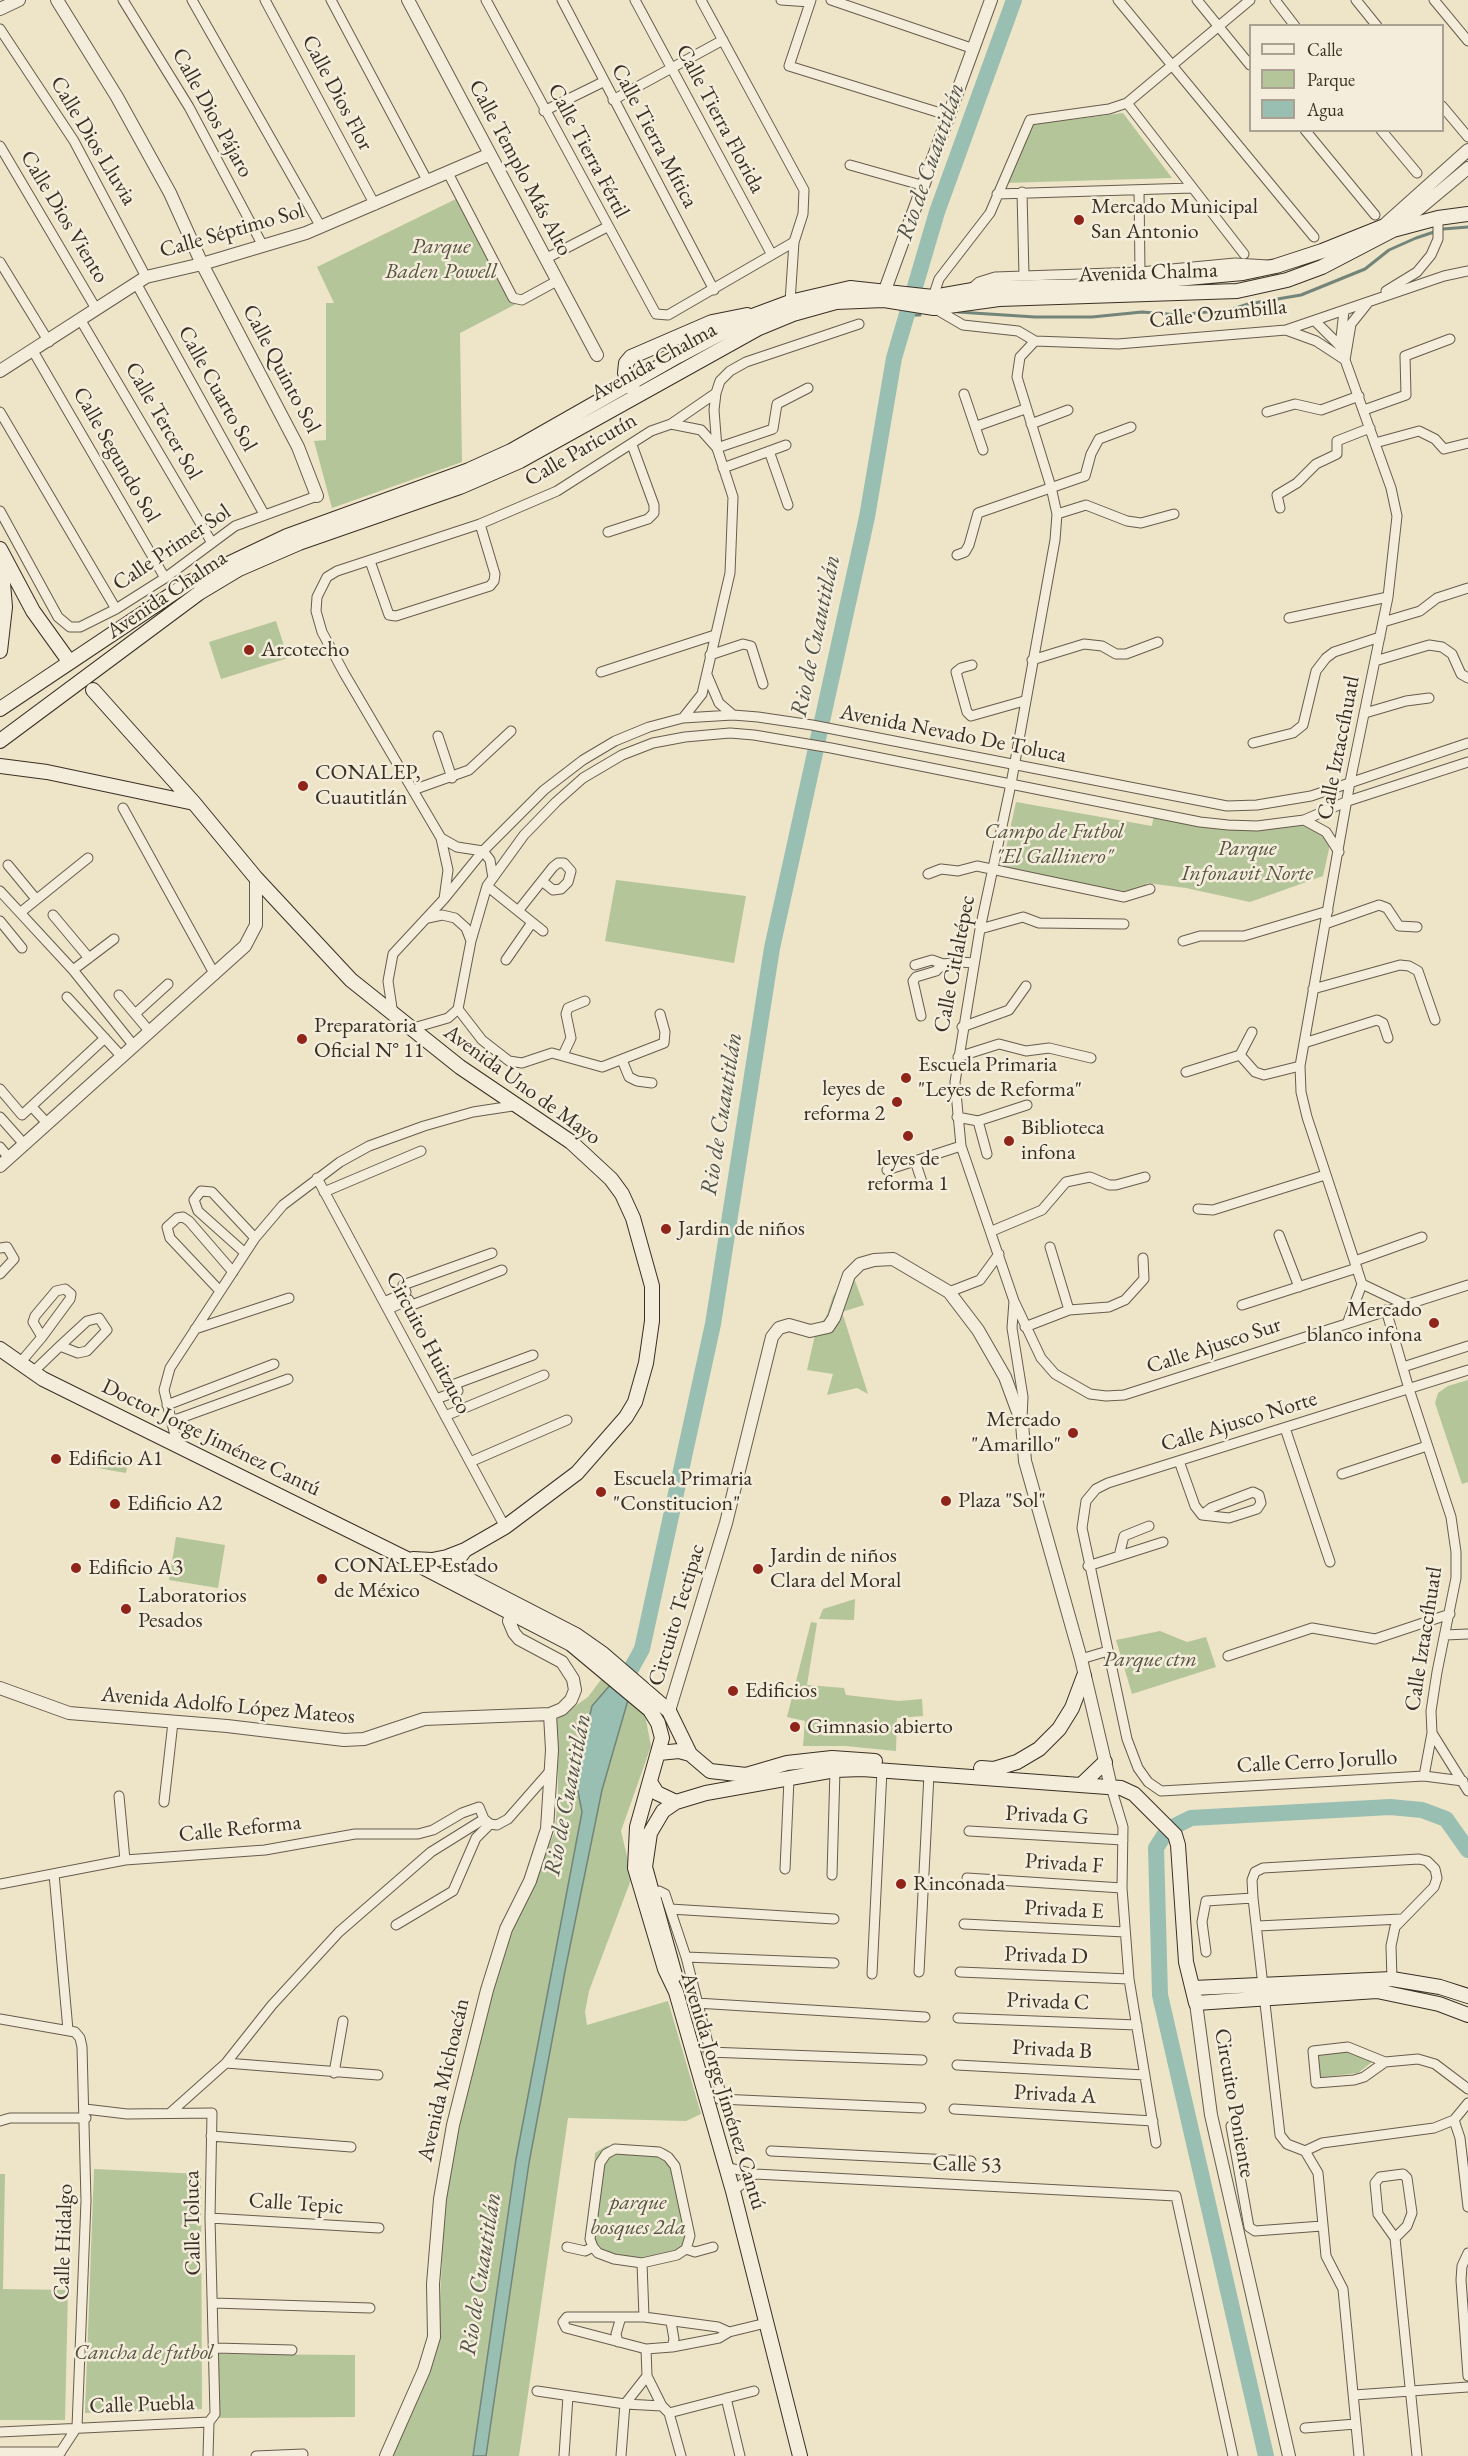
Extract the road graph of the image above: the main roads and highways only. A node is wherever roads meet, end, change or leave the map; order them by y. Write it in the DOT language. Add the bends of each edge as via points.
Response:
graph roads {
  1 [pos="1468,214"];
  2 [pos="1383,224"];
  3 [pos="923,302"];
  4 [pos="755,315"];
  5 [pos="630,383"];
  6 [pos="637,396"];
  7 [pos="0,549"];
  8 [pos="0,554"];
  9 [pos="195,588"];
  10 [pos="0,651"];
  11 [pos="66,657"];
  12 [pos="93,690"];
  13 [pos="0,709"];
  14 [pos="0,741"];
  15 [pos="0,765"];
  16 [pos="195,803"];
  17 [pos="0,1349"];
  18 [pos="465,1550"];
  19 [pos="407,1559"];
  20 [pos="513,1607"];
  21 [pos="1084,1676"];
  22 [pos="636,1690"];
  23 [pos="659,1753"];
  24 [pos="690,1754"];
  25 [pos="1105,1762"];
  26 [pos="710,1772"];
  27 [pos="650,1782"];
  28 [pos="1081,1785"];
  29 [pos="706,1793"];
  30 [pos="676,1802"];
  31 [pos="1193,1988"];
  32 [pos="675,1989"];
  33 [pos="1265,1990"];
  34 [pos="1468,1996"];
  35 [pos="1468,2015"];
  36 [pos="800,2456"];
  1 -- 2 [label="main road" via="1438,223"];
  2 -- 3 [label="main road, Avenida Chalma" via="1364,236 1243,273 1136,283 984,288"];
  2 -- 3 [label="main road, Avenida Chalma" via="1322,267 1287,280 1237,291"];
  3 -- 4 [label="main road, Avenida Chalma" via="885,290 850,288"];
  3 -- 6 [label="main road, Avenida Chalma" via="836,302 792,314 759,328"];
  4 -- 5 [label="main road, Avenida Chalma"];
  4 -- 5 [label="main road" via="712,322 631,357 625,373"];
  5 -- 6 [label="main road"];
  5 -- 9 [label="main road, Avenida Chalma" via="512,451 287,536"];
  6 -- 9 [label="main road, Avenida Chalma" via="520,461 460,487 299,543"];
  7 -- 11 [label="main road" via="33,611"];
  8 -- 10 [label="main road" via="5,607"];
  9 -- 13 [label="main road, Avenida Chalma"];
  9 -- 14 [label="main road, Avenida Chalma"];
  12 -- 16 [label="main road, Avenida Uno de Mayo"];
  15 -- 16 [label="main road"];
  16 -- 18 [label="main road, Avenida Uno de Mayo" via="256,878 343,972 460,1067 571,1142 611,1179 622,1194 647,1260 652,1321 646,1363 635,1402 626,1417 577,1473 505,1527"];
  17 -- 19 [label="main road, Doctor Jorge Jiménez Cantú" via="33,1372"];
  18 -- 19 [label="main road, Avenida Uno de Mayo" via="432,1560"];
  18 -- 20 [label="main road" via="453,1566 454,1572"];
  19 -- 20 [label="main road"];
  20 -- 22 [label="main road" via="576,1635"];
  21 -- 26 [label="main road" via="1072,1708 1046,1742 1017,1762 994,1769 832,1758 787,1763 746,1775"];
  22 -- 23 [label="main road, Avenida Jorge Jiménez Cantú" via="658,1723 662,1738"];
  22 -- 24 [label="main road" via="669,1712"];
  23 -- 24 [label="main road"];
  23 -- 27 [label="main road, Avenida Jorge Jiménez Cantú"];
  24 -- 26 [label="main road"];
  25 -- 28 [label="main road"];
  26 -- 29 [label="main road"];
  27 -- 30 [label="main road" via="657,1793"];
  27 -- 32 [label="main road, Avenida Jorge Jiménez Cantú" via="637,1827 635,1868 665,1969"];
  28 -- 29 [label="main road, Circuito Poniente" via="835,1770"];
  28 -- 31 [label="main road, Circuito Poniente" via="1121,1788 1134,1794 1175,1835 1186,1962"];
  29 -- 30 [label="main road"];
  30 -- 32 [label="main road" via="655,1821 645,1867 675,1971"];
  31 -- 33 [label="main road"];
  31 -- 33 [label="main road, Circuito Poniente" via="1196,2003"];
  32 -- 36 [label="main road, Avenida Jorge Jiménez Cantú" via="733,2192"];
  33 -- 34 [label="main road" via="1392,1978"];
  33 -- 35 [label="main road" via="1386,1992"];
}
